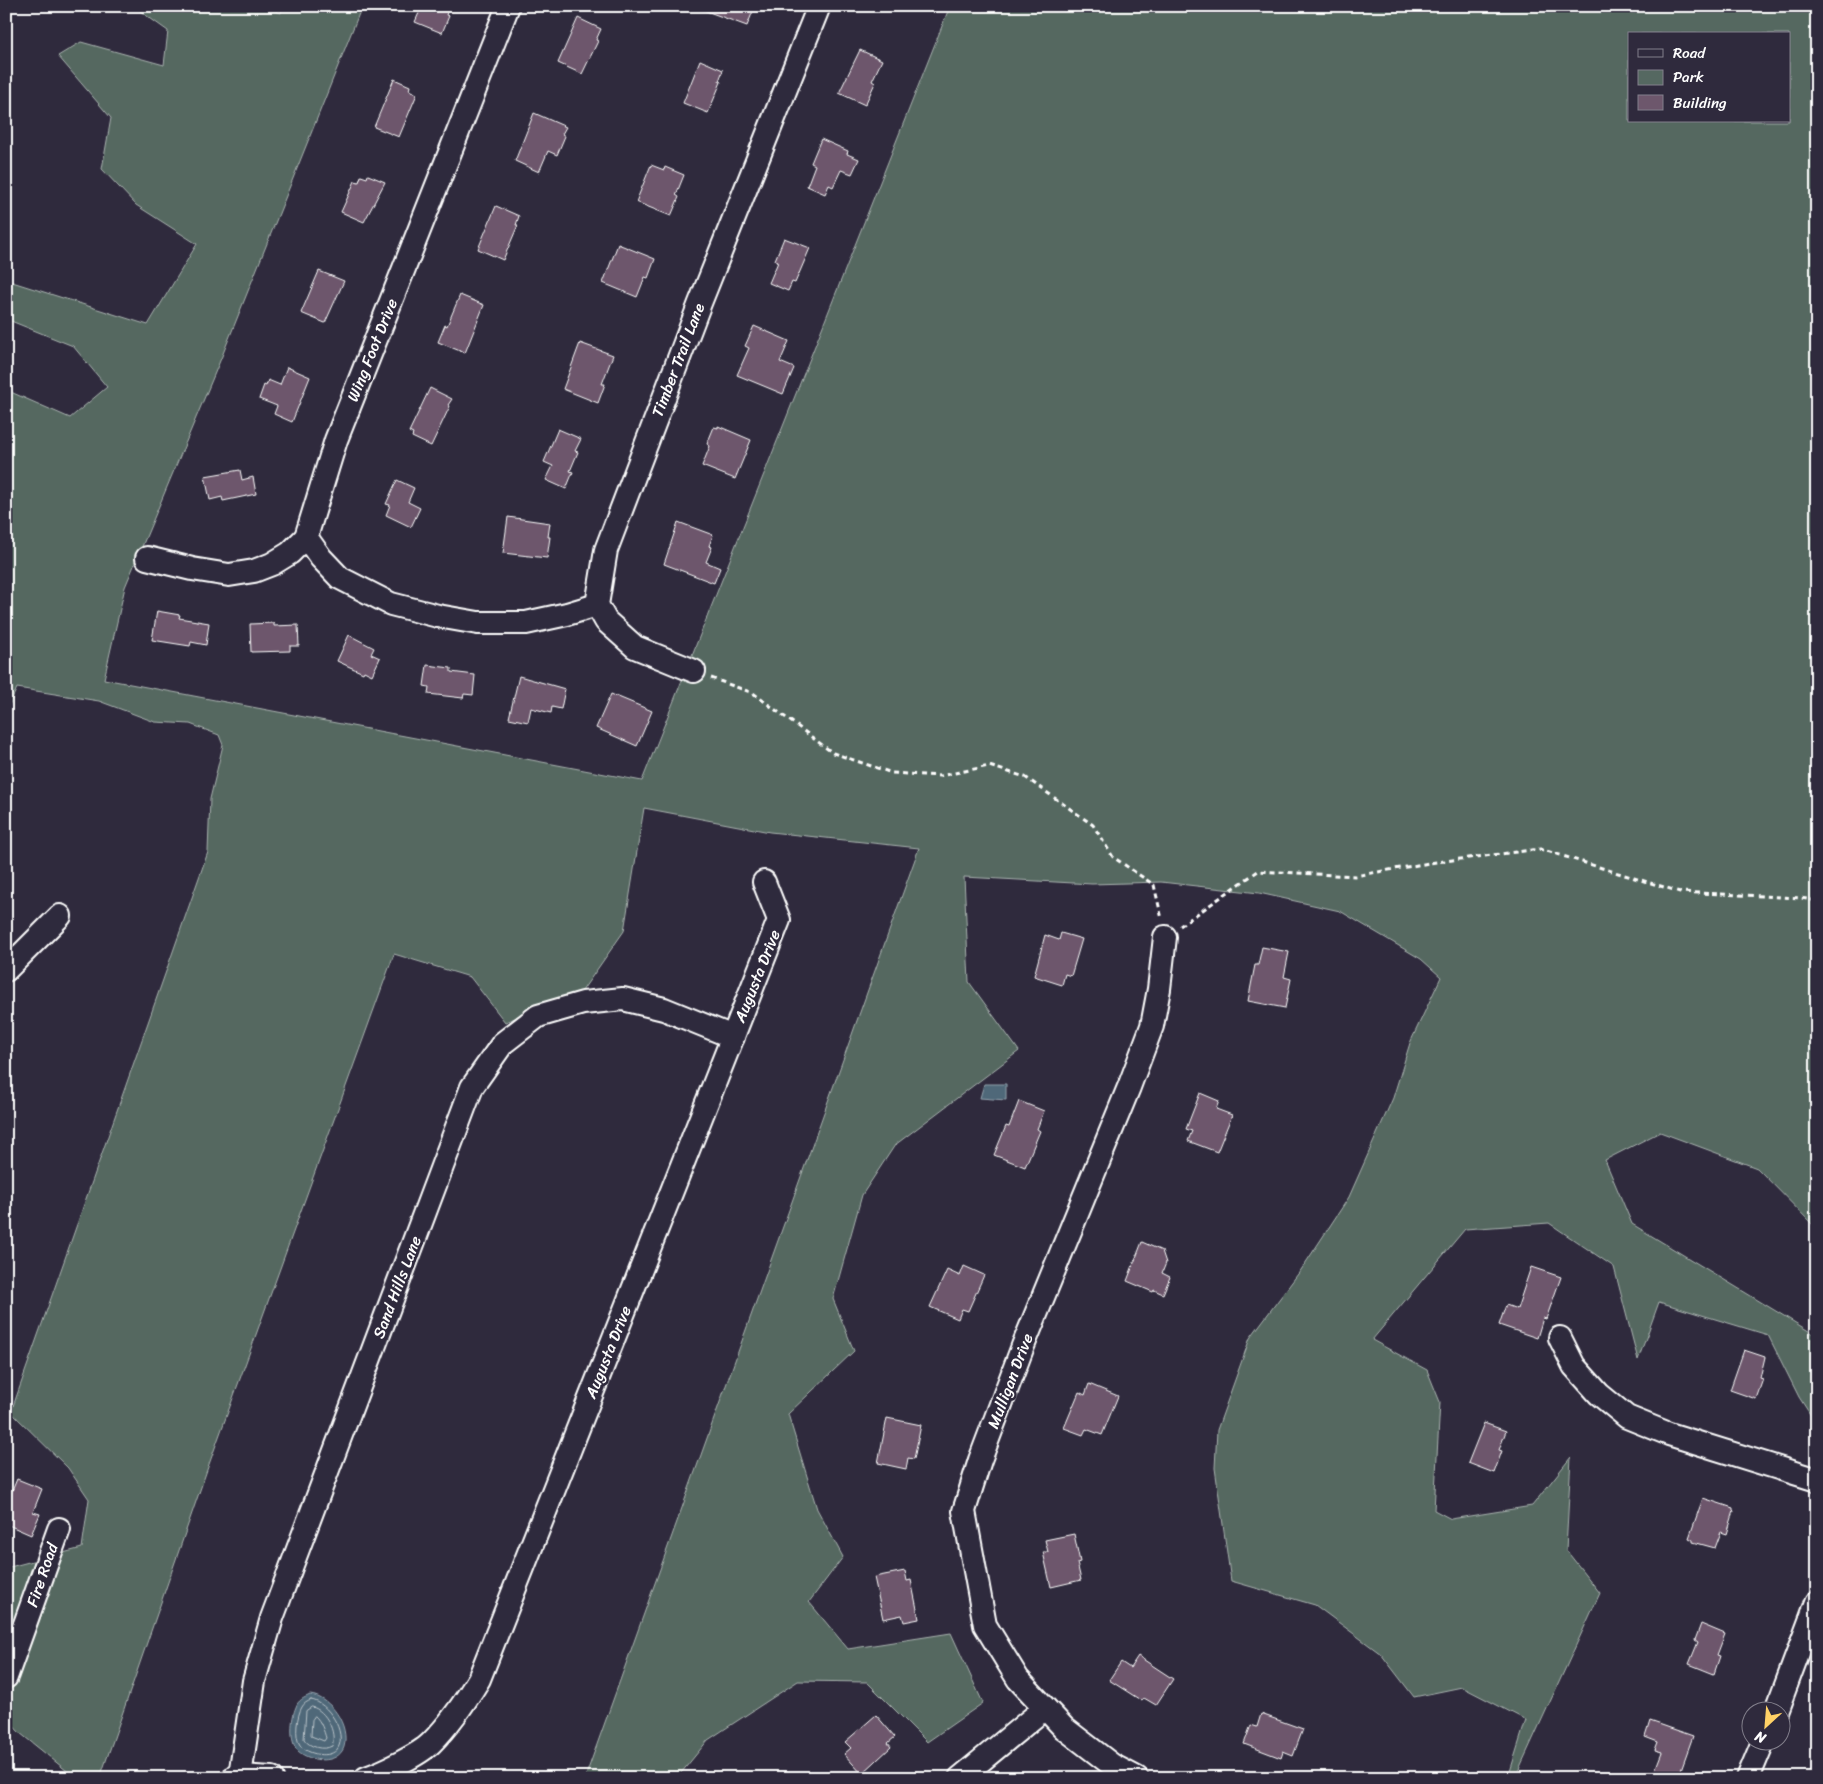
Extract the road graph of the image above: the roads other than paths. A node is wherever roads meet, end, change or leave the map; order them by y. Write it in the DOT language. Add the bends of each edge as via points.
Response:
graph roads {
  1 [pos="508,6"];
  2 [pos="819,6"];
  3 [pos="306,537"];
  4 [pos="147,558"];
  5 [pos="597,605"];
  6 [pos="694,671"];
  7 [pos="764,882"];
  8 [pos="60,916"];
  9 [pos="1165,937"];
  10 [pos="6,970"];
  11 [pos="733,1037"];
  12 [pos="1560,1338"];
  13 [pos="1817,1480"];
  14 [pos="58,1529"];
  15 [pos="1817,1602"];
  16 [pos="6,1677"];
  17 [pos="1780,1702"];
  18 [pos="1045,1708"];
  19 [pos="1759,1752"];
  20 [pos="237,1777"];
  21 [pos="272,1778"];
  22 [pos="366,1778"];
  23 [pos="960,1778"];
  24 [pos="1137,1778"];
  25 [pos="1748,1778"];
  1 -- 3 [label="street, Wing Foot Drive" via="336,440"];
  2 -- 5 [label="street, Timber Trail Lane" via="624,499 606,550"];
  3 -- 4 [label="street, Wing Foot Drive" via="290,553 254,572 229,575"];
  3 -- 5 [label="street" via="340,578 391,604 438,616 478,623 526,623"];
  5 -- 6 [label="street" via="606,621 635,647"];
  7 -- 11 [label="street, Augusta Drive" via="779,920"];
  8 -- 10 [label="street"];
  9 -- 18 [label="street, Mulligan Drive" via="1152,1026 1023,1346 964,1511 985,1625 1018,1679"];
  11 -- 20 [label="street, Sand Hills Lane" via="664,1009 622,999 583,1003 538,1016 504,1043 472,1087 272,1618 254,1681"];
  11 -- 22 [label="street, Augusta Drive" via="480,1679 460,1710 429,1745"];
  12 -- 13 [label="street" via="1574,1366 1599,1394 1627,1417 1669,1434"];
  14 -- 16 [label="street, Fire Road"];
  15 -- 17 [label="street"];
  18 -- 23 [label="street"];
  18 -- 24 [label="street, Mulligan Drive" via="1064,1728 1112,1765"];
  19 -- 25 [label="street"];
  20 -- 21 [label="street"];
}
